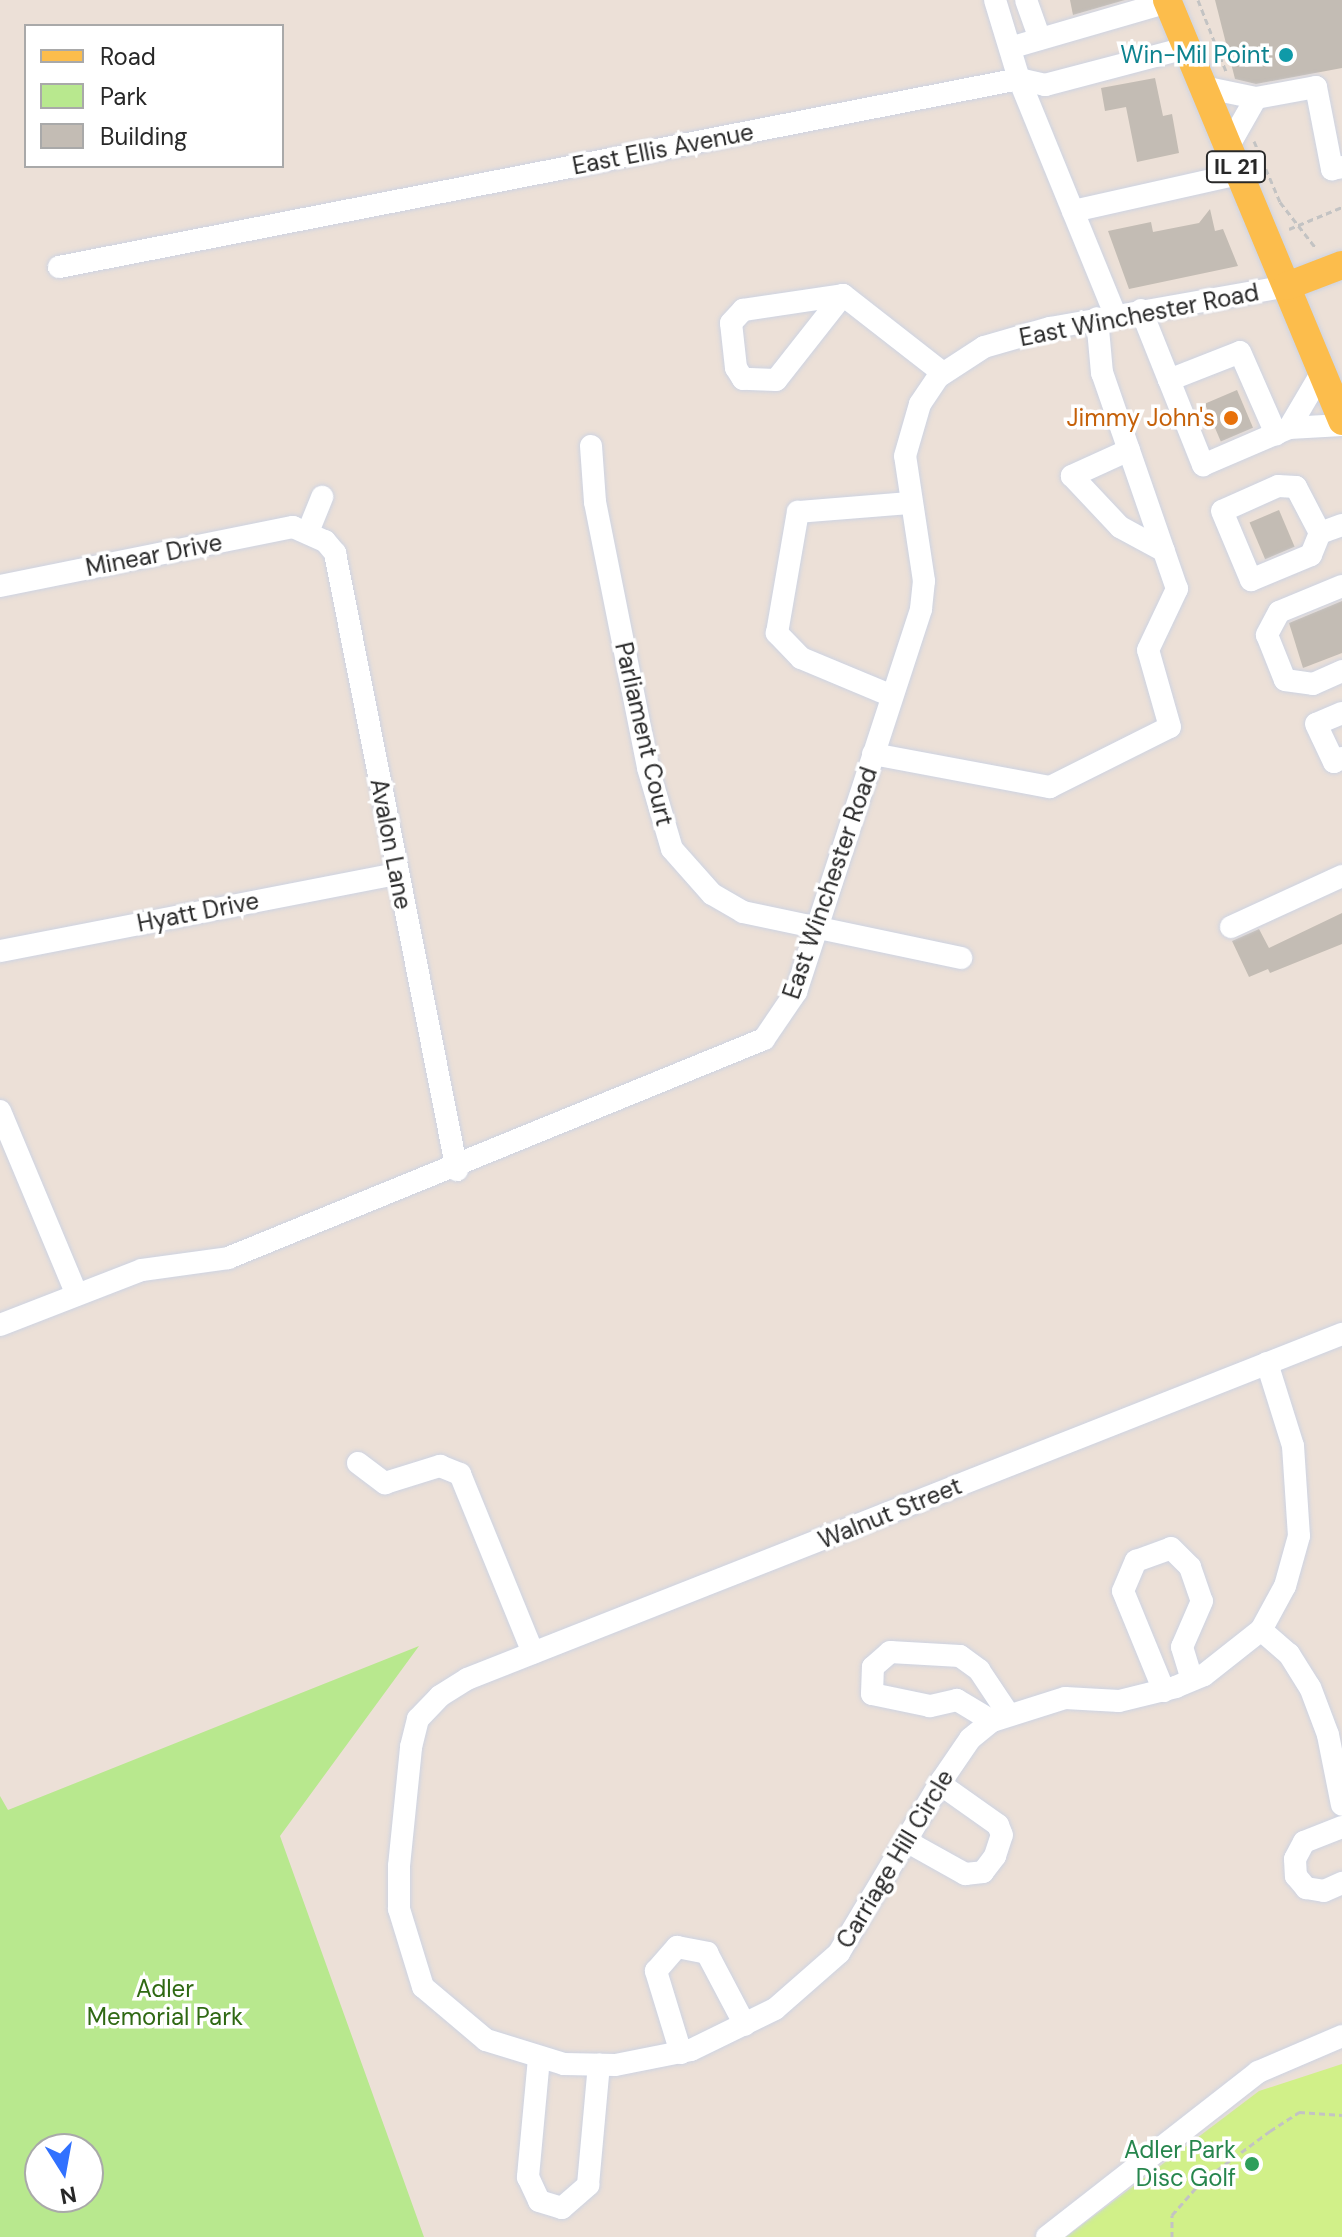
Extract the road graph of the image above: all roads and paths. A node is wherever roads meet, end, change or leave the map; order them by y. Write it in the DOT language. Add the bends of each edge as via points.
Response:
graph roads {
  1 [pos="995,0"];
  2 [pos="1026,0"];
  3 [pos="1168,1"];
  4 [pos="1040,39"];
  5 [pos="1013,47"];
  6 [pos="1186,48"];
  7 [pos="1019,79"];
  8 [pos="1203,87"];
  9 [pos="1256,98"];
  10 [pos="1228,147"];
  11 [pos="1342,167"];
  12 [pos="1239,174"];
  13 [pos="1342,207"];
  14 [pos="1073,211"];
  15 [pos="1289,229"];
  16 [pos="1342,265"];
  17 [pos="59,267"];
  18 [pos="1287,286"];
  19 [pos="843,295"];
  20 [pos="1141,310"];
  21 [pos="1106,316"];
  22 [pos="1322,372"];
  23 [pos="943,373"];
  24 [pos="1169,380"];
  25 [pos="1178,402"];
  26 [pos="1342,423"];
  27 [pos="1278,433"];
  28 [pos="591,446"];
  29 [pos="1129,450"];
  30 [pos="322,497"];
  31 [pos="911,503"];
  32 [pos="1342,525"];
  33 [pos="308,532"];
  34 [pos="1320,533"];
  35 [pos="1164,551"];
  36 [pos="0,586"];
  37 [pos="1342,586"];
  38 [pos="1342,671"];
  39 [pos="892,696"];
  40 [pos="1342,713"];
  41 [pos="873,754"];
  42 [pos="1342,758"];
  43 [pos="396,874"];
  44 [pos="1342,876"];
  45 [pos="1231,927"];
  46 [pos="816,928"];
  47 [pos="0,951"];
  48 [pos="961,958"];
  49 [pos="0,1111"];
  50 [pos="457,1170"];
  51 [pos="77,1295"];
  52 [pos="0,1325"];
  53 [pos="1342,1334"];
  54 [pos="1267,1363"];
  55 [pos="358,1463"];
  56 [pos="1261,1630"];
  57 [pos="533,1653"];
  58 [pos="1192,1680"];
  59 [pos="1164,1691"];
  60 [pos="440,1696"];
  61 [pos="999,1716"];
  62 [pos="1337,1754"];
  63 [pos="940,1784"];
  64 [pos="1342,1805"];
  65 [pos="1342,1827"];
  66 [pos="906,1841"];
  67 [pos="1342,1883"];
  68 [pos="745,2025"];
  69 [pos="1342,2036"];
  70 [pos="681,2053"];
  71 [pos="539,2058"];
  72 [pos="599,2065"];
  73 [pos="1342,2115"];
  74 [pos="1047,2237"];
  75 [pos="1172,2237"];
  1 -- 5 [label="street"];
  2 -- 4 [label="street"];
  3 -- 4 [label="street"];
  3 -- 6 [label="main road, IL 21"];
  4 -- 5 [label="street"];
  5 -- 7 [label="street"];
  6 -- 7 [label="street, East Ellis Avenue" via="1045,85"];
  6 -- 8 [label="main road, IL 21"];
  7 -- 14 [label="street"];
  7 -- 17 [label="street, East Ellis Avenue"];
  8 -- 9 [label="street"];
  8 -- 10 [label="main road, IL 21"];
  9 -- 10 [label="street"];
  9 -- 11 [label="street" via="1316,87 1332,169"];
  10 -- 12 [label="main road, IL 21"];
  12 -- 14 [label="street"];
  12 -- 18 [label="main road, IL 21"];
  13 -- 15 [label="path"];
  14 -- 21 [label="street"];
  16 -- 18 [label="main road"];
  18 -- 20 [label="street, East Winchester Road"];
  18 -- 22 [label="main road, IL 21"];
  19 -- 19 [label="street" via="743,310 731,323 736,368 743,379 776,380"];
  19 -- 23 [label="street"];
  20 -- 21 [label="street, East Winchester Road"];
  20 -- 24 [label="street"];
  21 -- 23 [label="street, East Winchester Road" via="984,347"];
  21 -- 29 [label="street" via="1102,373"];
  22 -- 26 [label="main road, IL 21"];
  22 -- 27 [label="street"];
  23 -- 31 [label="street, East Winchester Road" via="910,429 905,456"];
  24 -- 25 [label="street"];
  24 -- 27 [label="street" via="1240,352"];
  25 -- 27 [label="street" via="1186,402 1205,453 1260,433"];
  25 -- 27 [label="street" via="1203,465"];
  26 -- 27 [label="street"];
  28 -- 46 [label="street, Parliament Court" via="595,502 644,752 672,849 712,894 743,912"];
  29 -- 35 [label="street"];
  29 -- 35 [label="street" via="1072,476 1120,527"];
  30 -- 33 [label="street"];
  31 -- 39 [label="street, East Winchester Road" via="924,581"];
  31 -- 39 [label="street" via="798,512 777,633 801,658"];
  32 -- 34 [label="street"];
  33 -- 36 [label="street, Minear Drive" via="293,527"];
  33 -- 43 [label="street, Avalon Lane" via="335,553"];
  34 -- 34 [label="street" via="1296,487 1278,486 1228,504 1222,522 1243,575 1259,579 1311,555"];
  35 -- 41 [label="street" via="1177,589 1148,650 1170,727 1050,787"];
  37 -- 38 [label="street" via="1279,612 1267,635 1285,680 1313,684"];
  39 -- 41 [label="street, East Winchester Road"];
  40 -- 42 [label="street" via="1316,724 1334,762"];
  41 -- 46 [label="street, East Winchester Road"];
  43 -- 47 [label="street, Hyatt Drive"];
  43 -- 50 [label="street, Avalon Lane"];
  44 -- 45 [label="street"];
  46 -- 48 [label="street, Parliament Court"];
  46 -- 50 [label="street, East Winchester Road" via="796,992 764,1039"];
  49 -- 51 [label="street"];
  50 -- 51 [label="street, East Winchester Road" via="228,1258 142,1270"];
  51 -- 52 [label="street, East Winchester Road"];
  53 -- 54 [label="street, Walnut Street"];
  54 -- 56 [label="street" via="1293,1446 1299,1536 1285,1586"];
  54 -- 57 [label="street, Walnut Street"];
  55 -- 57 [label="street" via="385,1483 440,1466 460,1474"];
  56 -- 58 [label="street"];
  56 -- 62 [label="street" via="1289,1654 1310,1687"];
  57 -- 60 [label="street, Walnut Street"];
  58 -- 59 [label="street"];
  58 -- 59 [label="street" via="1182,1647 1202,1601 1190,1567 1171,1548 1136,1561 1123,1591"];
  59 -- 61 [label="street" via="1119,1701 1065,1698"];
  60 -- 71 [label="street, Carriage Hill Circle" via="418,1719 411,1747 399,1866 408,1950 423,1987 450,2014 486,2040"];
  61 -- 61 [label="street" via="979,1670 960,1656 890,1652 873,1667 872,1694 930,1706 957,1700"];
  61 -- 63 [label="street, Carriage Hill Circle" via="970,1739"];
  62 -- 64 [label="street"];
  63 -- 66 [label="street, Carriage Hill Circle"];
  63 -- 66 [label="street" via="998,1825 1002,1835 995,1856 983,1872 965,1874"];
  65 -- 67 [label="street" via="1304,1842 1295,1859 1296,1876 1306,1888 1324,1891"];
  66 -- 68 [label="street, Carriage Hill Circle" via="839,1953 775,2009"];
  68 -- 70 [label="street, Carriage Hill Circle"];
  68 -- 70 [label="street" via="707,1953 677,1947 656,1971"];
  69 -- 74 [label="street" via="1258,2072"];
  70 -- 72 [label="street, Carriage Hill Circle"];
  71 -- 72 [label="street, Carriage Hill Circle"];
  71 -- 72 [label="street" via="528,2177 531,2191 549,2207 573,2204 588,2185"];
  73 -- 75 [label="path" via="1299,2112 1270,2131 1201,2182 1172,2215"];
}
